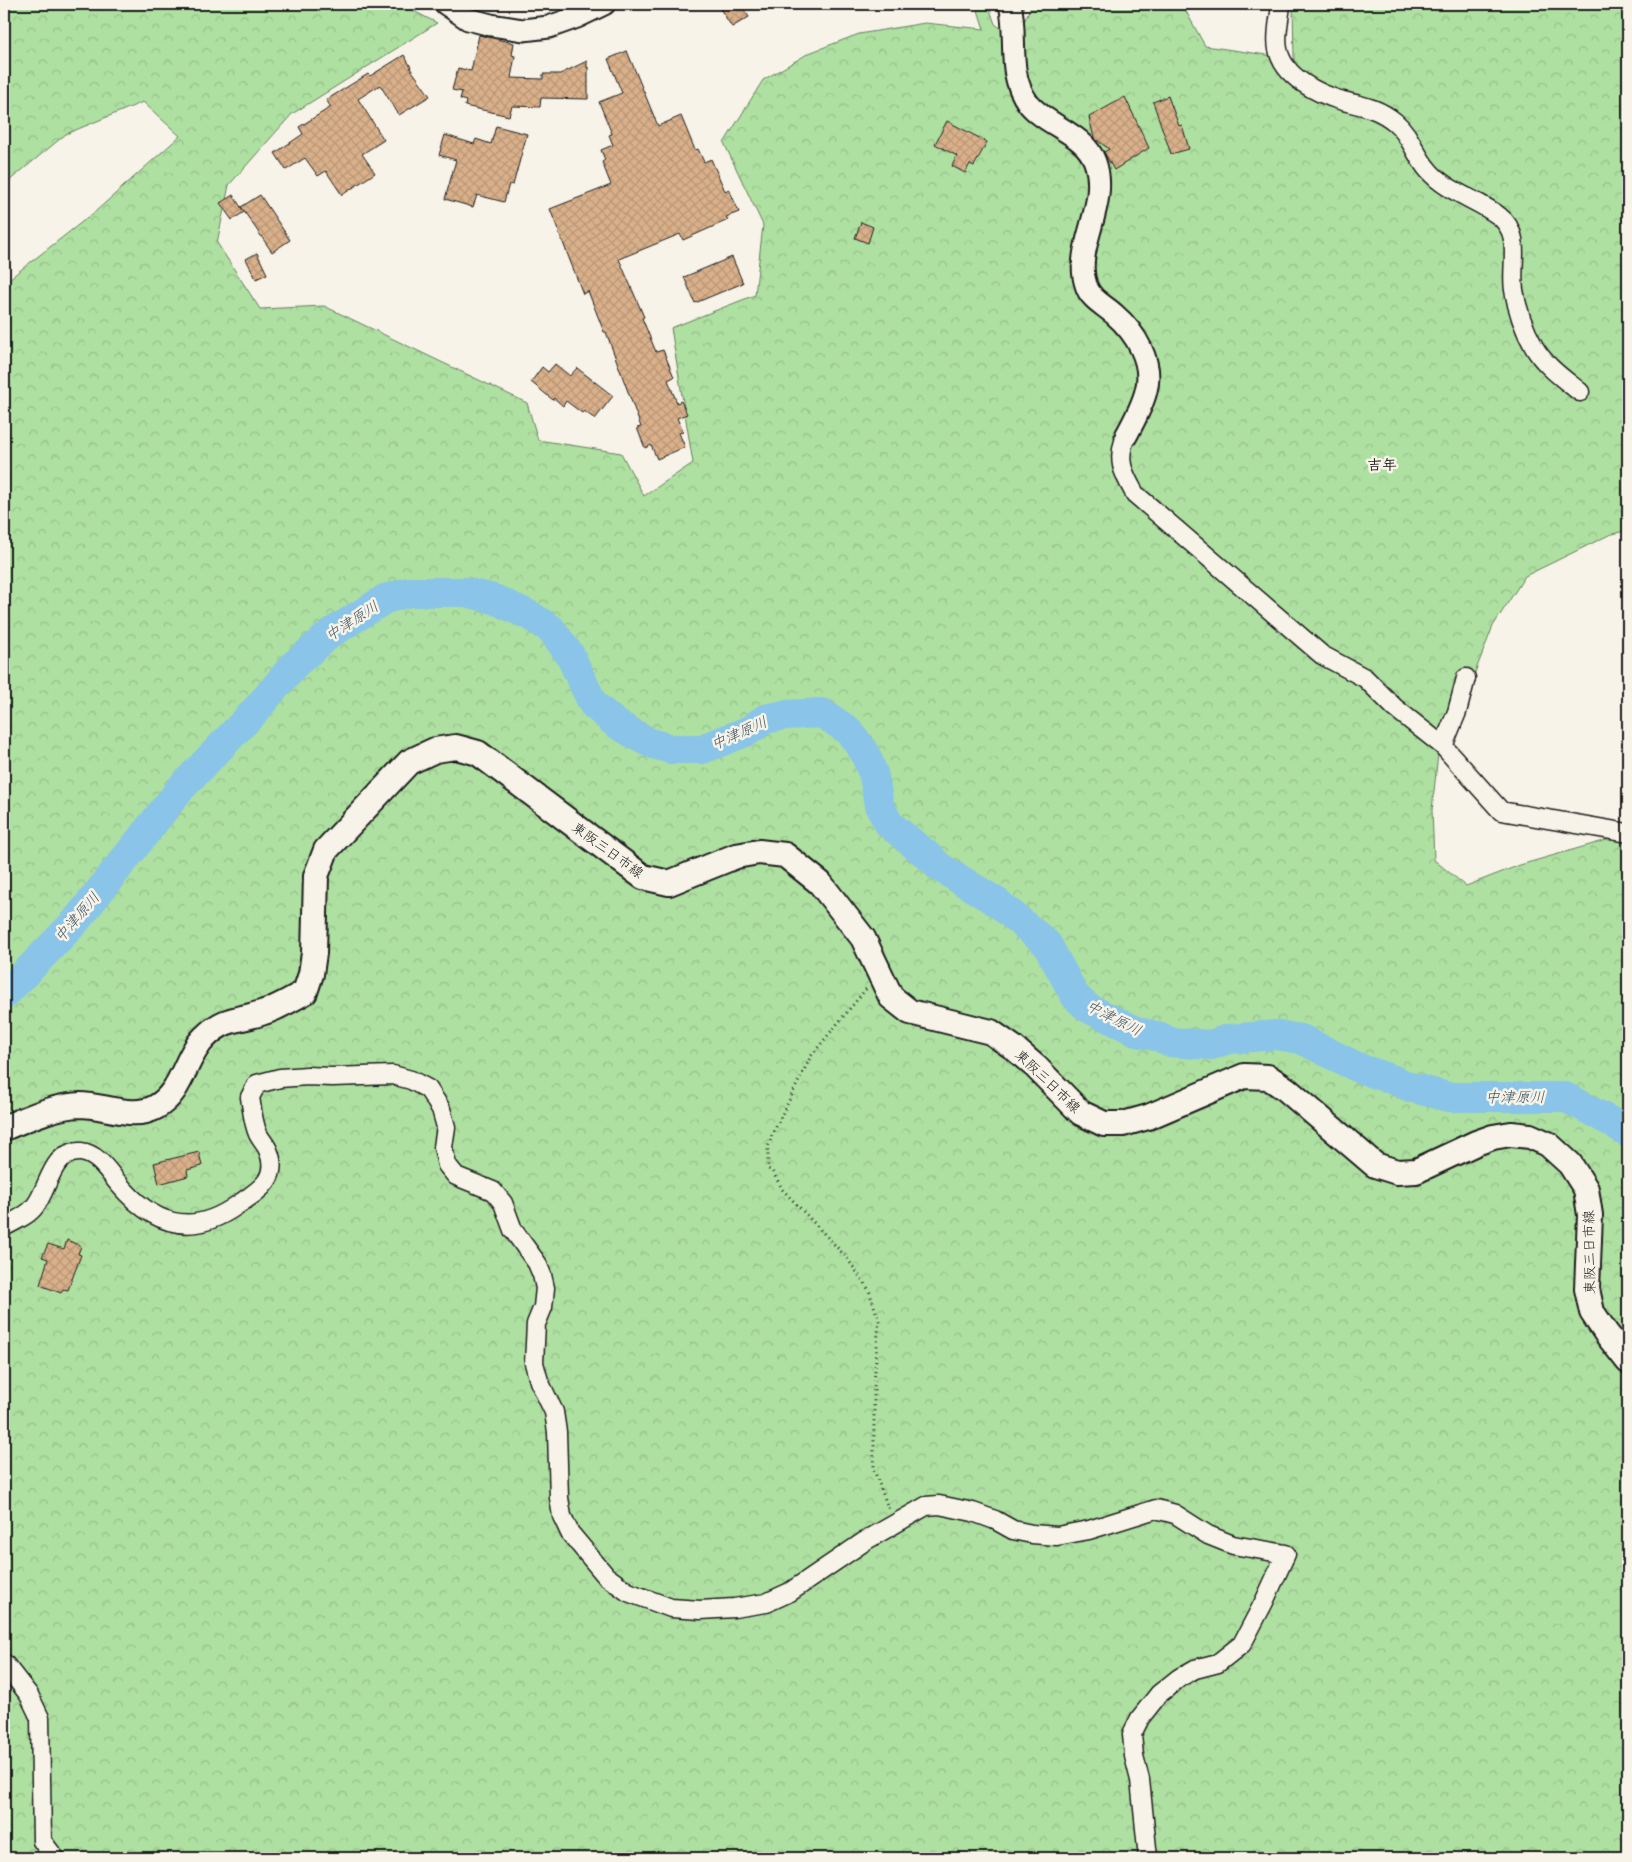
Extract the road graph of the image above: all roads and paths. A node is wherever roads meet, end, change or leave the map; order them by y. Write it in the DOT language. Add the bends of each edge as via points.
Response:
graph roads {
  1 [pos="446,4"];
  2 [pos="604,4"];
  3 [pos="1010,4"];
  4 [pos="1281,4"];
  5 [pos="1580,392"];
  6 [pos="1126,436"];
  7 [pos="1466,678"];
  8 [pos="1444,746"];
  9 [pos="1628,833"];
  10 [pos="879,974"];
  11 [pos="4,1128"];
  12 [pos="4,1227"];
  13 [pos="1628,1361"];
  14 [pos="895,1525"];
  15 [pos="4,1663"];
  16 [pos="55,1858"];
  17 [pos="1148,1858"];
  1 -- 2 [label="street" via="468,19 523,30 549,27"];
  3 -- 6 [label="street" via="1014,71 1028,102 1044,118 1086,147 1095,160 1099,188 1083,275 1094,299 1133,335 1143,352 1147,371 1147,389"];
  4 -- 5 [label="street" via="1278,48 1287,68 1297,78 1338,100 1371,107 1395,122 1408,135 1428,170 1441,182 1499,216 1507,225 1514,248 1514,292 1534,348 1546,363"];
  6 -- 8 [label="street" via="1120,449 1122,466 1135,494 1322,655 1364,678 1395,708"];
  7 -- 8 [label="street"];
  8 -- 9 [label="street" via="1501,811"];
  10 -- 11 [label="main road, 東阪三日市線" via="863,938 820,882 785,855 759,852 736,856 669,883 643,878 478,753 456,747 435,750 409,762 326,850 316,876 314,953 305,992 265,1012 226,1021 204,1037 173,1094 154,1108 131,1113 80,1105 44,1111"];
  10 -- 13 [label="main road, 東阪三日市線" via="891,997 910,1012 991,1032 1036,1067 1081,1113 1104,1124 1123,1124 1148,1116 1244,1076 1268,1077 1375,1165 1397,1172 1416,1171 1493,1137 1530,1136 1548,1144 1570,1164 1586,1189 1590,1215 1587,1289 1592,1312"];
  10 -- 14 [label="path" via="811,1056 772,1135 768,1147 768,1169 783,1190 848,1258 869,1290 879,1321 874,1382 874,1470"];
  12 -- 14 [label="street" via="36,1206 50,1174 60,1161 70,1154 82,1152 100,1161 147,1212 170,1221 206,1222 222,1216 264,1187 269,1177 269,1151 258,1134 250,1098 257,1084 307,1076 393,1075 411,1080 428,1089 441,1109 446,1127 443,1146 447,1165 456,1176 493,1191 503,1203 513,1230 542,1275 545,1288 536,1324 534,1364 554,1412 558,1432 562,1516 570,1533 606,1576 628,1592 671,1608 750,1606 790,1592 865,1541"];
  14 -- 17 [label="street" via="926,1506 939,1505 973,1512 1013,1530 1057,1536 1089,1530 1156,1509 1175,1514 1208,1535 1233,1545 1286,1554 1242,1644 1218,1663 1178,1678 1159,1694 1132,1734"];
  15 -- 16 [label="street" via="29,1695 40,1718 42,1841"];
}
